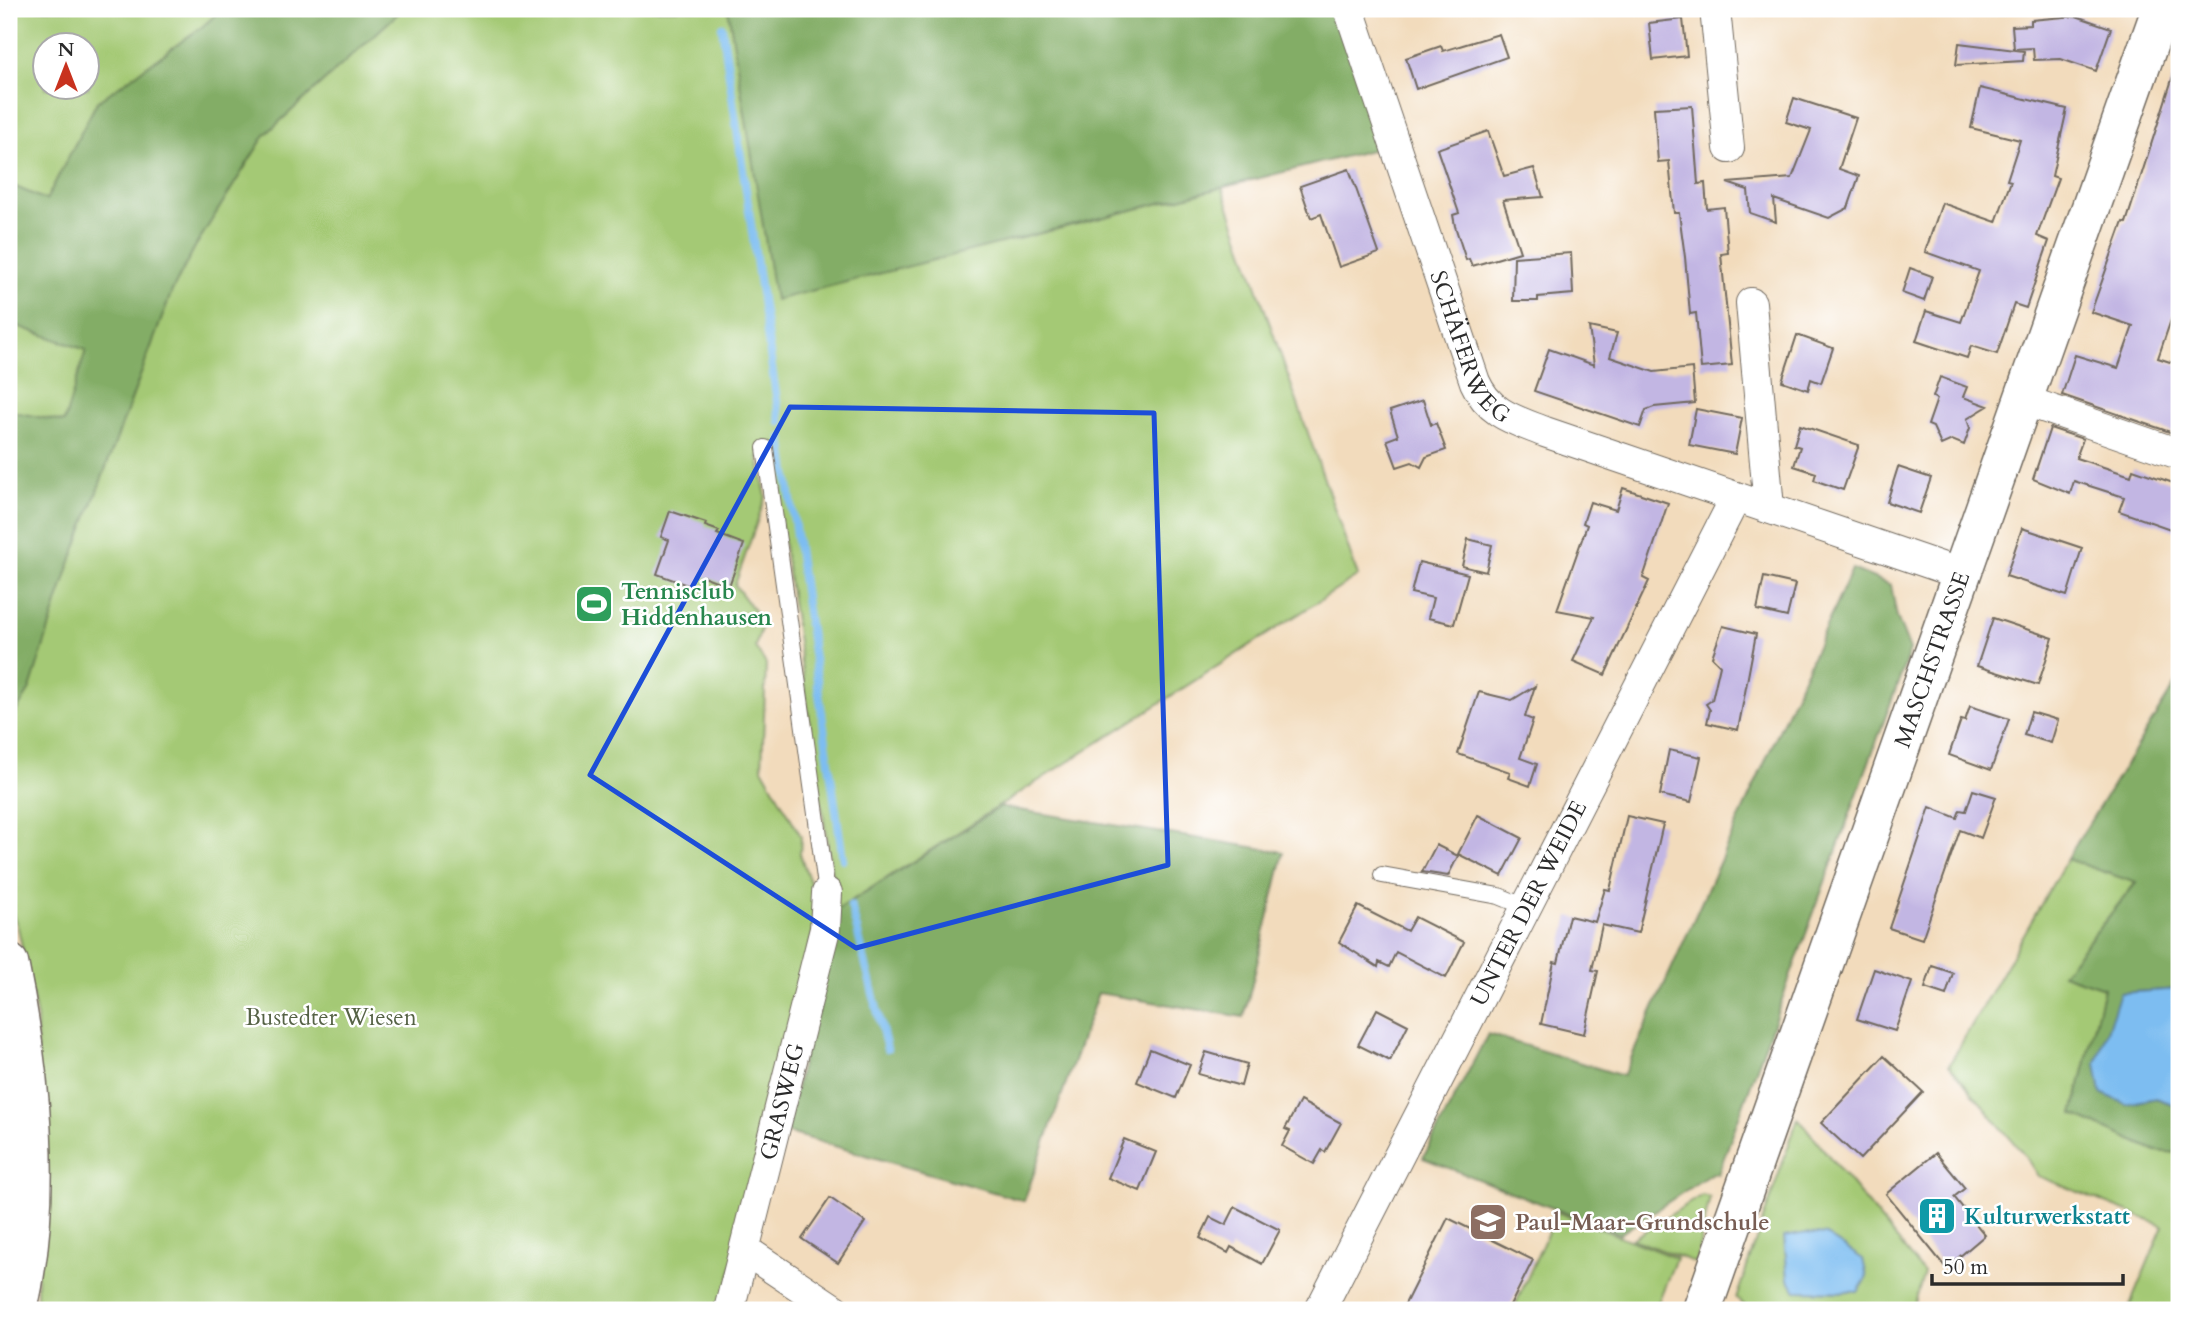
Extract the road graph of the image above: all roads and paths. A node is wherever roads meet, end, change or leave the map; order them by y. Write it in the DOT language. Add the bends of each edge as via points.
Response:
graph roads {
  1 [pos="1349,9"];
  2 [pos="1715,9"];
  3 [pos="2161,9"];
  4 [pos="1729,148"];
  5 [pos="1751,303"];
  6 [pos="2023,400"];
  7 [pos="765,448"];
  8 [pos="2179,454"];
  9 [pos="1736,497"];
  10 [pos="1769,509"];
  11 [pos="1961,574"];
  12 [pos="1382,875"];
  13 [pos="827,893"];
  14 [pos="1527,907"];
  15 [pos="9,962"];
  16 [pos="745,1250"];
  17 [pos="18,1310"];
  18 [pos="729,1310"];
  19 [pos="835,1310"];
  20 [pos="1320,1310"];
  21 [pos="1702,1310"];
  1 -- 9 [label="street, SCHÄFERWEG" via="1482,398 1495,412 1545,432"];
  2 -- 4 [label="street"];
  3 -- 6 [label="street, MASCHSTRASSE"];
  5 -- 10 [label="street"];
  6 -- 8 [label="street"];
  6 -- 11 [label="street, MASCHSTRASSE"];
  7 -- 13 [label="lane"];
  9 -- 10 [label="street, SCHÄFERWEG"];
  9 -- 14 [label="street, UNTER DER WEIDE"];
  10 -- 11 [label="street, SCHÄFERWEG"];
  11 -- 21 [label="street, MASCHSTRASSE"];
  12 -- 14 [label="lane" via="1499,897"];
  13 -- 16 [label="street, GRASWEG" via="825,929"];
  14 -- 20 [label="street, UNTER DER WEIDE"];
  15 -- 17 [label="street" via="31,1107 32,1192"];
  16 -- 18 [label="street, GRASWEG"];
  16 -- 19 [label="street"];
}
